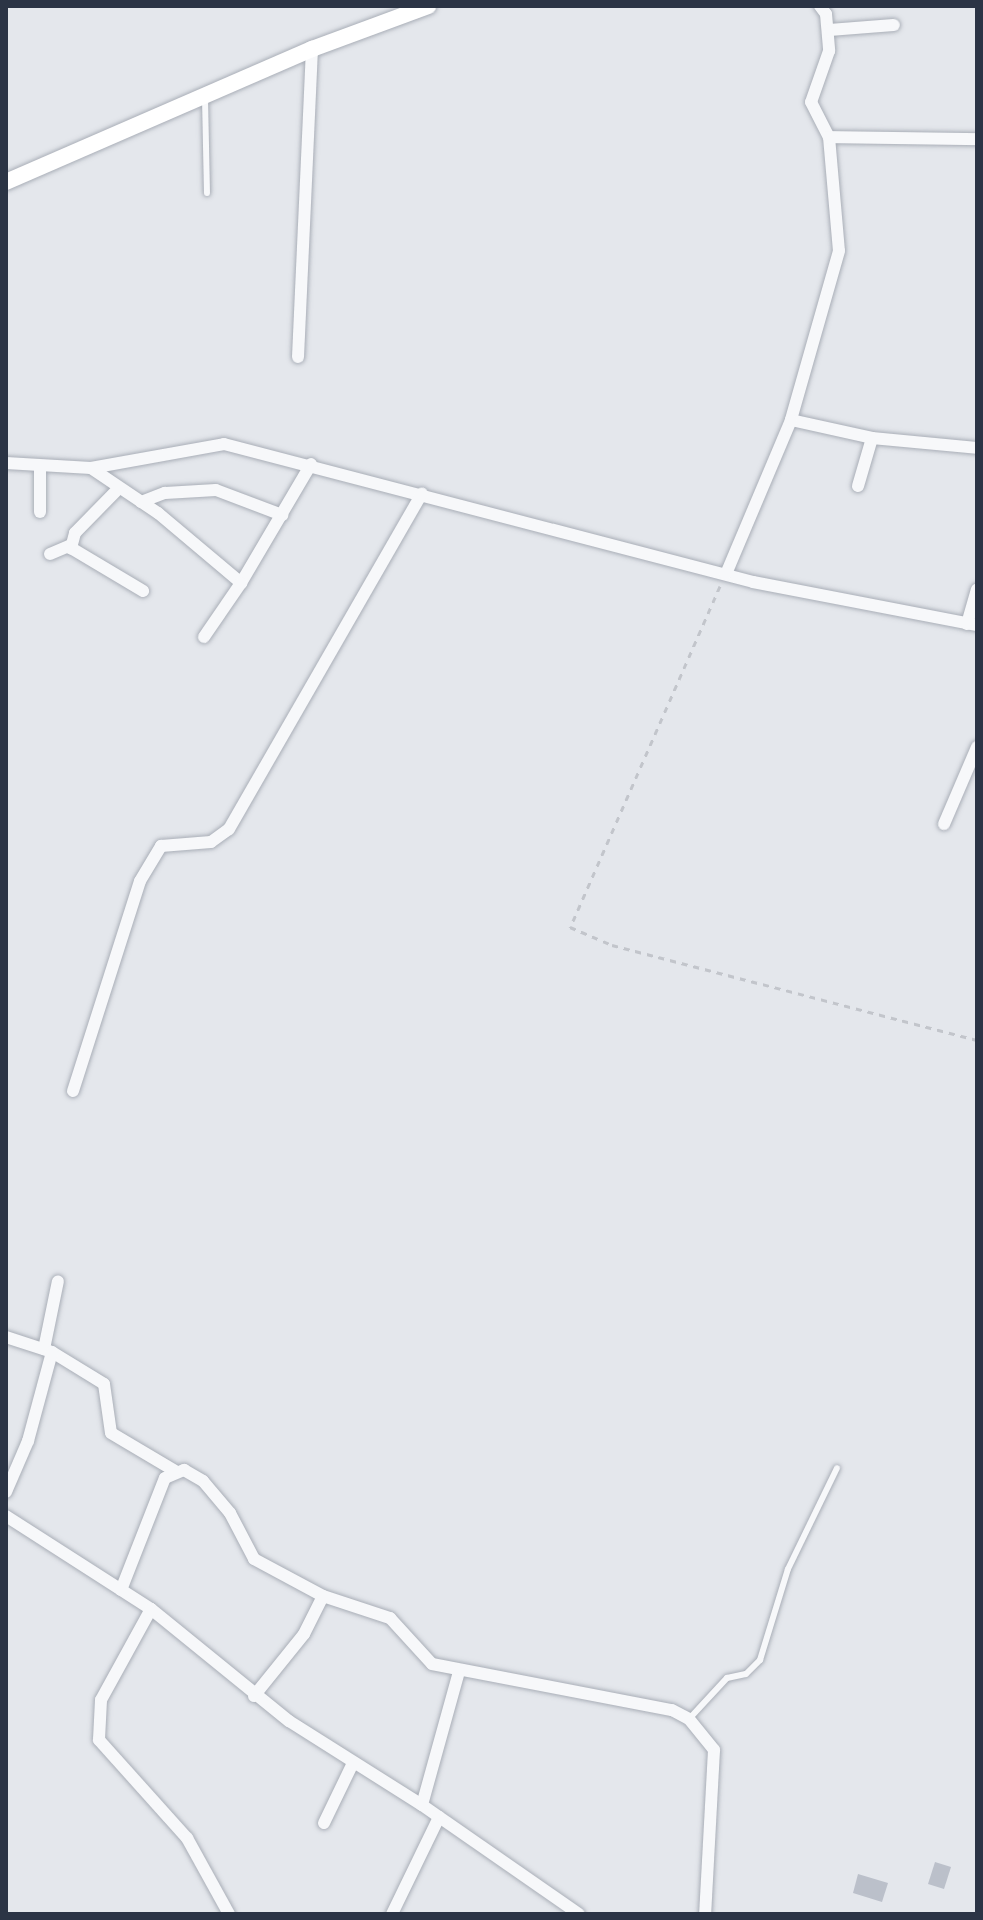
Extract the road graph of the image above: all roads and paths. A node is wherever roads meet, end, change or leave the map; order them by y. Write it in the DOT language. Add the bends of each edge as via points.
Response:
graph roads {
  1 [pos="428,6"];
  2 [pos="820,6"];
  3 [pos="894,25"];
  4 [pos="829,30"];
  5 [pos="312,49"];
  6 [pos="205,95"];
  7 [pos="829,137"];
  8 [pos="977,139"];
  9 [pos="6,182"];
  10 [pos="207,193"];
  11 [pos="298,357"];
  12 [pos="791,420"];
  13 [pos="872,438"];
  14 [pos="977,448"];
  15 [pos="6,463"];
  16 [pos="311,464"];
  17 [pos="40,466"];
  18 [pos="91,468"];
  19 [pos="858,486"];
  20 [pos="119,488"];
  21 [pos="422,494"];
  22 [pos="141,502"];
  23 [pos="40,512"];
  24 [pos="282,515"];
  25 [pos="71,545"];
  26 [pos="50,554"];
  27 [pos="726,574"];
  28 [pos="241,583"];
  29 [pos="977,589"];
  30 [pos="143,591"];
  31 [pos="972,624"];
  32 [pos="204,637"];
  33 [pos="977,747"];
  34 [pos="944,824"];
  35 [pos="977,1040"];
  36 [pos="73,1091"];
  37 [pos="58,1281"];
  38 [pos="6,1337"];
  39 [pos="48,1351"];
  40 [pos="837,1468"];
  41 [pos="175,1471"];
  42 [pos="6,1492"];
  43 [pos="8,1522"];
  44 [pos="121,1590"];
  45 [pos="323,1596"];
  46 [pos="151,1609"];
  47 [pos="459,1672"];
  48 [pos="254,1696"];
  49 [pos="689,1719"];
  50 [pos="353,1763"];
  51 [pos="422,1805"];
  52 [pos="439,1817"];
  53 [pos="324,1823"];
  54 [pos="229,1914"];
  55 [pos="392,1914"];
  56 [pos="576,1914"];
  57 [pos="705,1914"];
  1 -- 5 [label="street"];
  2 -- 4 [label="street"];
  3 -- 4 [label="street"];
  4 -- 7 [label="street" via="827,62 811,102"];
  5 -- 6 [label="street"];
  5 -- 11 [label="street"];
  6 -- 9 [label="street"];
  6 -- 10 [label="lane"];
  7 -- 8 [label="street"];
  7 -- 12 [label="street" via="839,251"];
  12 -- 13 [label="street"];
  12 -- 27 [label="street"];
  13 -- 14 [label="street"];
  13 -- 19 [label="street"];
  15 -- 17 [label="street"];
  16 -- 18 [label="street" via="209,444"];
  16 -- 21 [label="street"];
  16 -- 24 [label="street"];
  17 -- 18 [label="street"];
  17 -- 23 [label="street"];
  18 -- 20 [label="street"];
  20 -- 22 [label="street"];
  20 -- 25 [label="street" via="75,533"];
  21 -- 27 [label="street"];
  21 -- 36 [label="street" via="229,829 211,842 161,846 140,881"];
  22 -- 24 [label="street" via="165,493 216,490"];
  22 -- 28 [label="street"];
  24 -- 28 [label="street"];
  25 -- 26 [label="street"];
  25 -- 30 [label="street" via="75,554"];
  27 -- 31 [label="street"];
  27 -- 35 [label="path" via="570,927 612,945"];
  28 -- 32 [label="street"];
  29 -- 31 [label="street"];
  33 -- 34 [label="street"];
  37 -- 39 [label="street"];
  38 -- 39 [label="street"];
  39 -- 41 [label="street" via="104,1384 111,1433"];
  39 -- 42 [label="street" via="28,1441"];
  40 -- 49 [label="lane" via="788,1569 760,1660 746,1674 727,1678"];
  41 -- 44 [label="street" via="165,1478"];
  41 -- 45 [label="street" via="203,1481 230,1513 254,1559"];
  43 -- 44 [label="street"];
  44 -- 46 [label="street"];
  45 -- 47 [label="street" via="390,1618 432,1664"];
  45 -- 48 [label="street" via="304,1634"];
  46 -- 48 [label="street"];
  46 -- 54 [label="street" via="101,1700 99,1740 187,1838"];
  47 -- 49 [label="street" via="657,1707"];
  47 -- 51 [label="street"];
  48 -- 50 [label="street"];
  49 -- 57 [label="street" via="714,1750"];
  50 -- 51 [label="street"];
  50 -- 53 [label="street"];
  51 -- 52 [label="street"];
  52 -- 55 [label="street"];
  52 -- 56 [label="street"];
}
